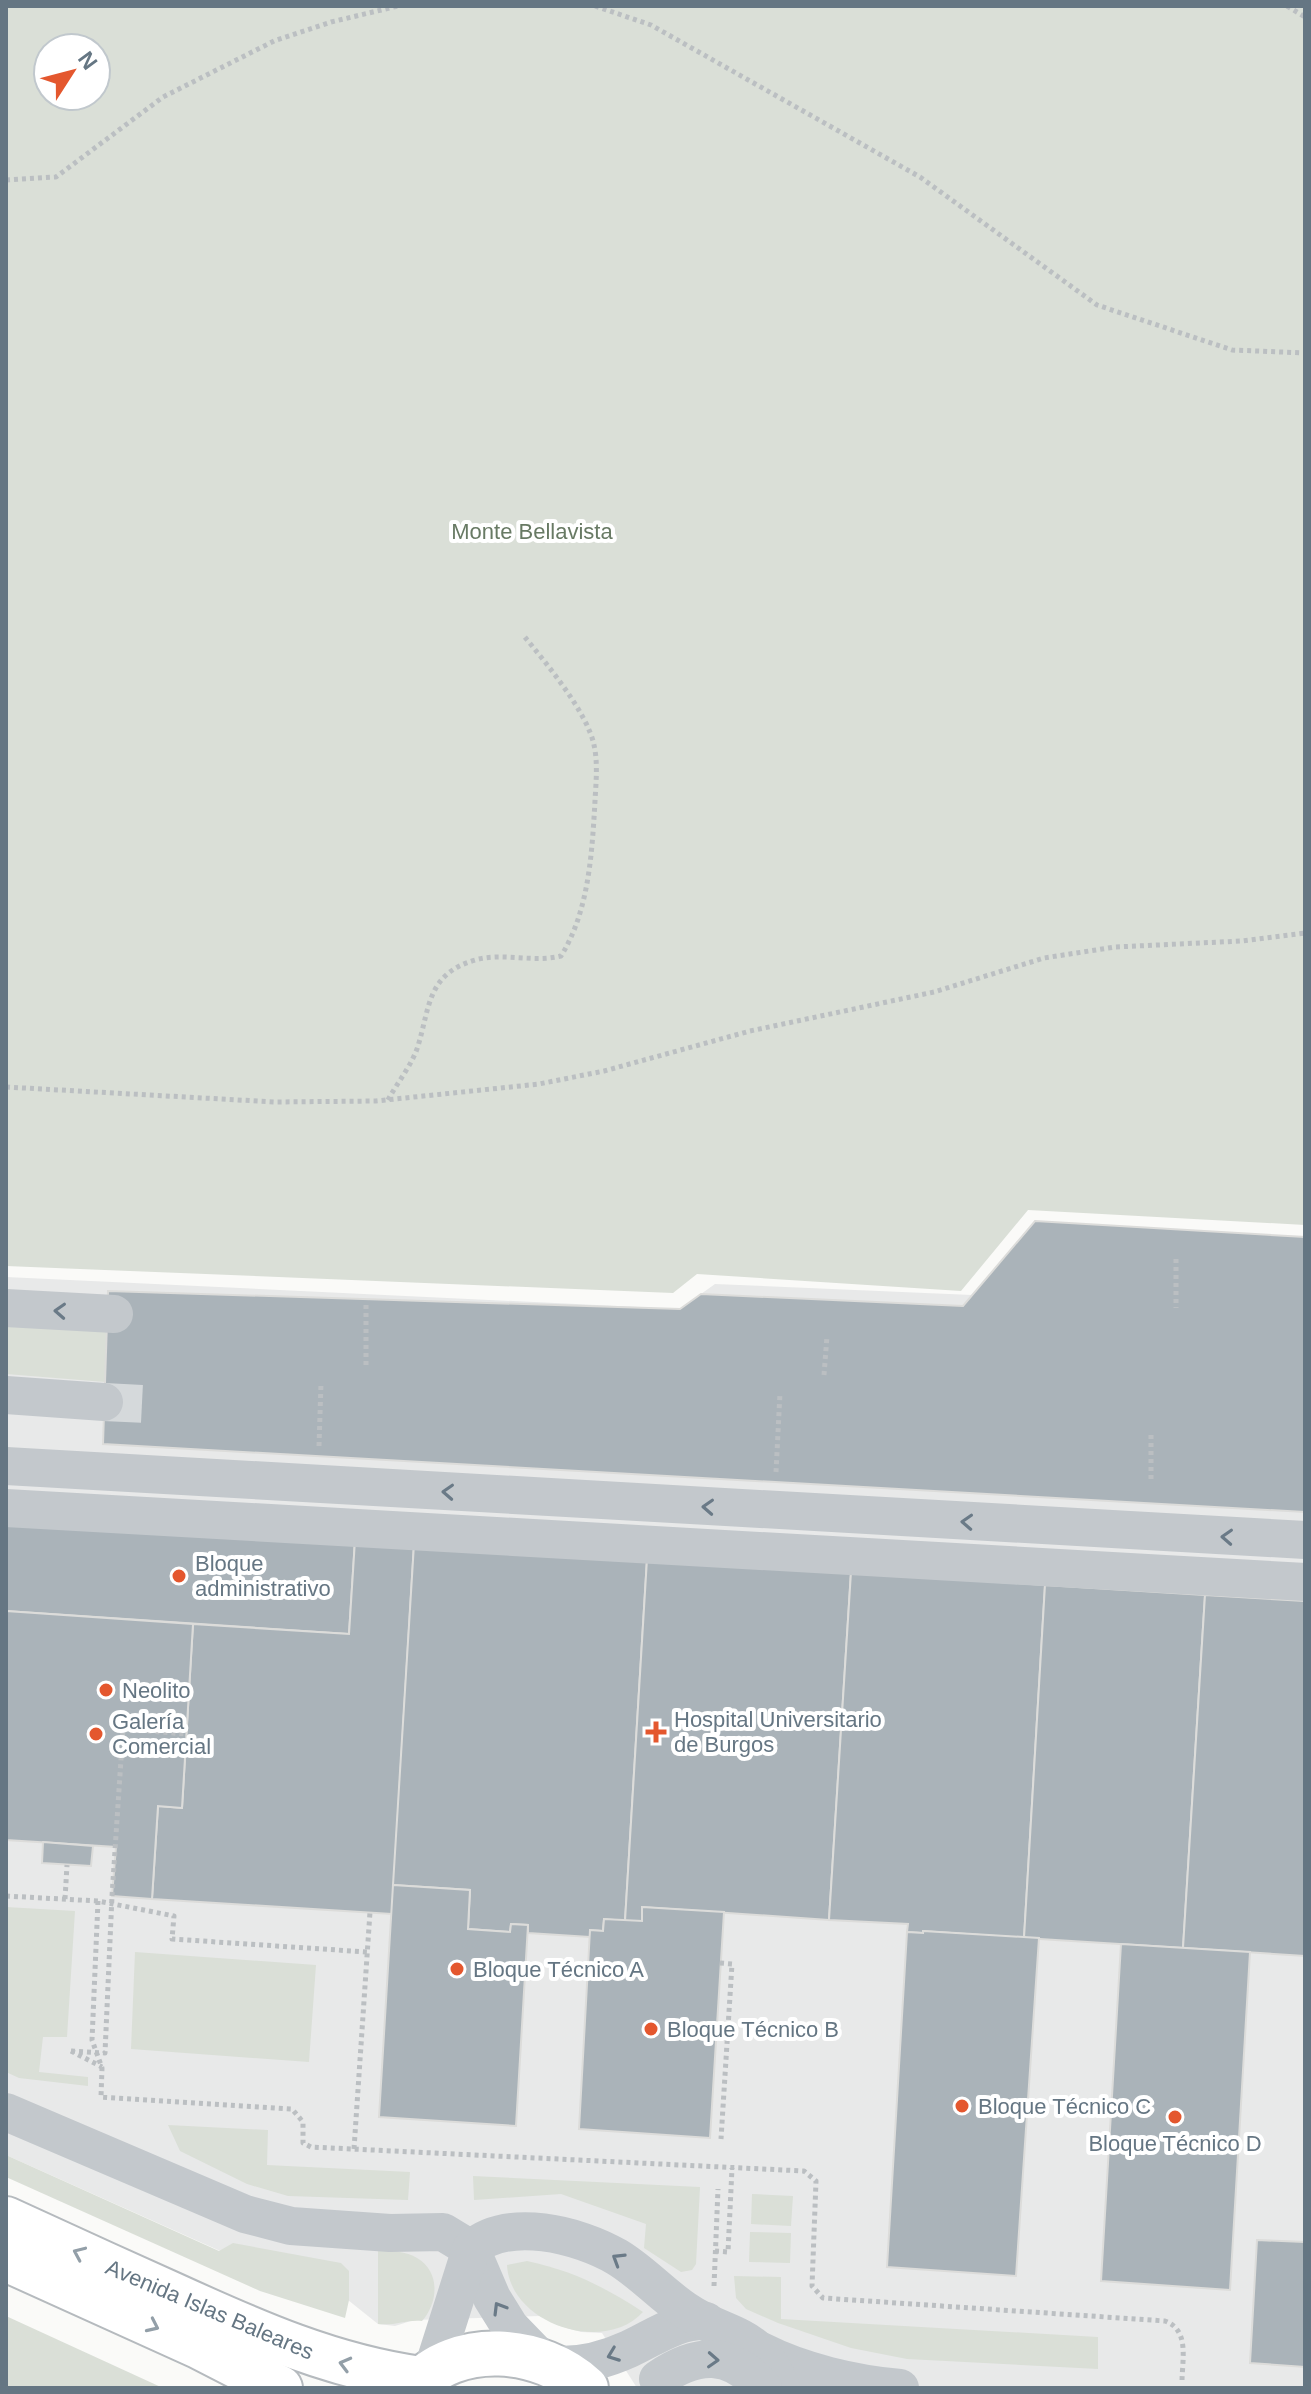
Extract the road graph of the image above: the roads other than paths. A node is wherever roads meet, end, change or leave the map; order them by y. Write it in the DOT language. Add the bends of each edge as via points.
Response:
graph roads {
  1 [pos="6,1308"];
  2 [pos="114,1314"];
  3 [pos="6,1395"];
  4 [pos="104,1402"];
  5 [pos="6,1466"];
  6 [pos="6,1508"];
  7 [pos="1305,1540"];
  8 [pos="1305,1582"];
  9 [pos="6,2112"];
  10 [pos="6,2219"];
  11 [pos="390,2233"];
  12 [pos="471,2249"];
  13 [pos="6,2259"];
  14 [pos="654,2285"];
  15 [pos="453,2304"];
  16 [pos="710,2306"];
  17 [pos="668,2329"];
  18 [pos="761,2351"];
  19 [pos="560,2371"];
  20 [pos="422,2380"];
  21 [pos="656,2384"];
  22 [pos="280,2388"];
  23 [pos="763,2388"];
  24 [pos="781,2388"];
  25 [pos="900,2388"];
  2 -- 1 [label="lane, one-way"];
  3 -- 4 [label="lane"];
  7 -- 5 [label="lane, one-way"];
  6 -- 8 [label="lane"];
  9 -- 11 [label="lane" via="245,2214 291,2226"];
  20 -- 10 [label="main road, Avenida Islas Baleares, one-way" via="331,2360 271,2339"];
  11 -- 12 [label="lane" via="443,2232"];
  11 -- 15 [label="lane" via="435,2258"];
  14 -- 12 [label="lane, one-way" via="600,2249 559,2236 512,2232"];
  12 -- 15 [label="lane"];
  19 -- 12 [label="lane, one-way" via="510,2327"];
  13 -- 22 [label="main road, Avenida Islas Baleares, one-way"];
  14 -- 16 [label="lane" via="689,2313"];
  14 -- 17 [label="lane" via="665,2304"];
  15 -- 20 [label="lane" via="446,2333"];
  16 -- 17 [label="lane"];
  16 -- 18 [label="lane"];
  17 -- 19 [label="lane, one-way" via="627,2350"];
  17 -- 21 [label="lane"];
  18 -- 24 [label="lane"];
  18 -- 25 [label="lane" via="837,2376"];
  19 -- 20 [label="main road" via="489,2354 465,2359"];
  21 -- 23 [label="lane, one-way" via="687,2362 703,2359 740,2367"];
}
